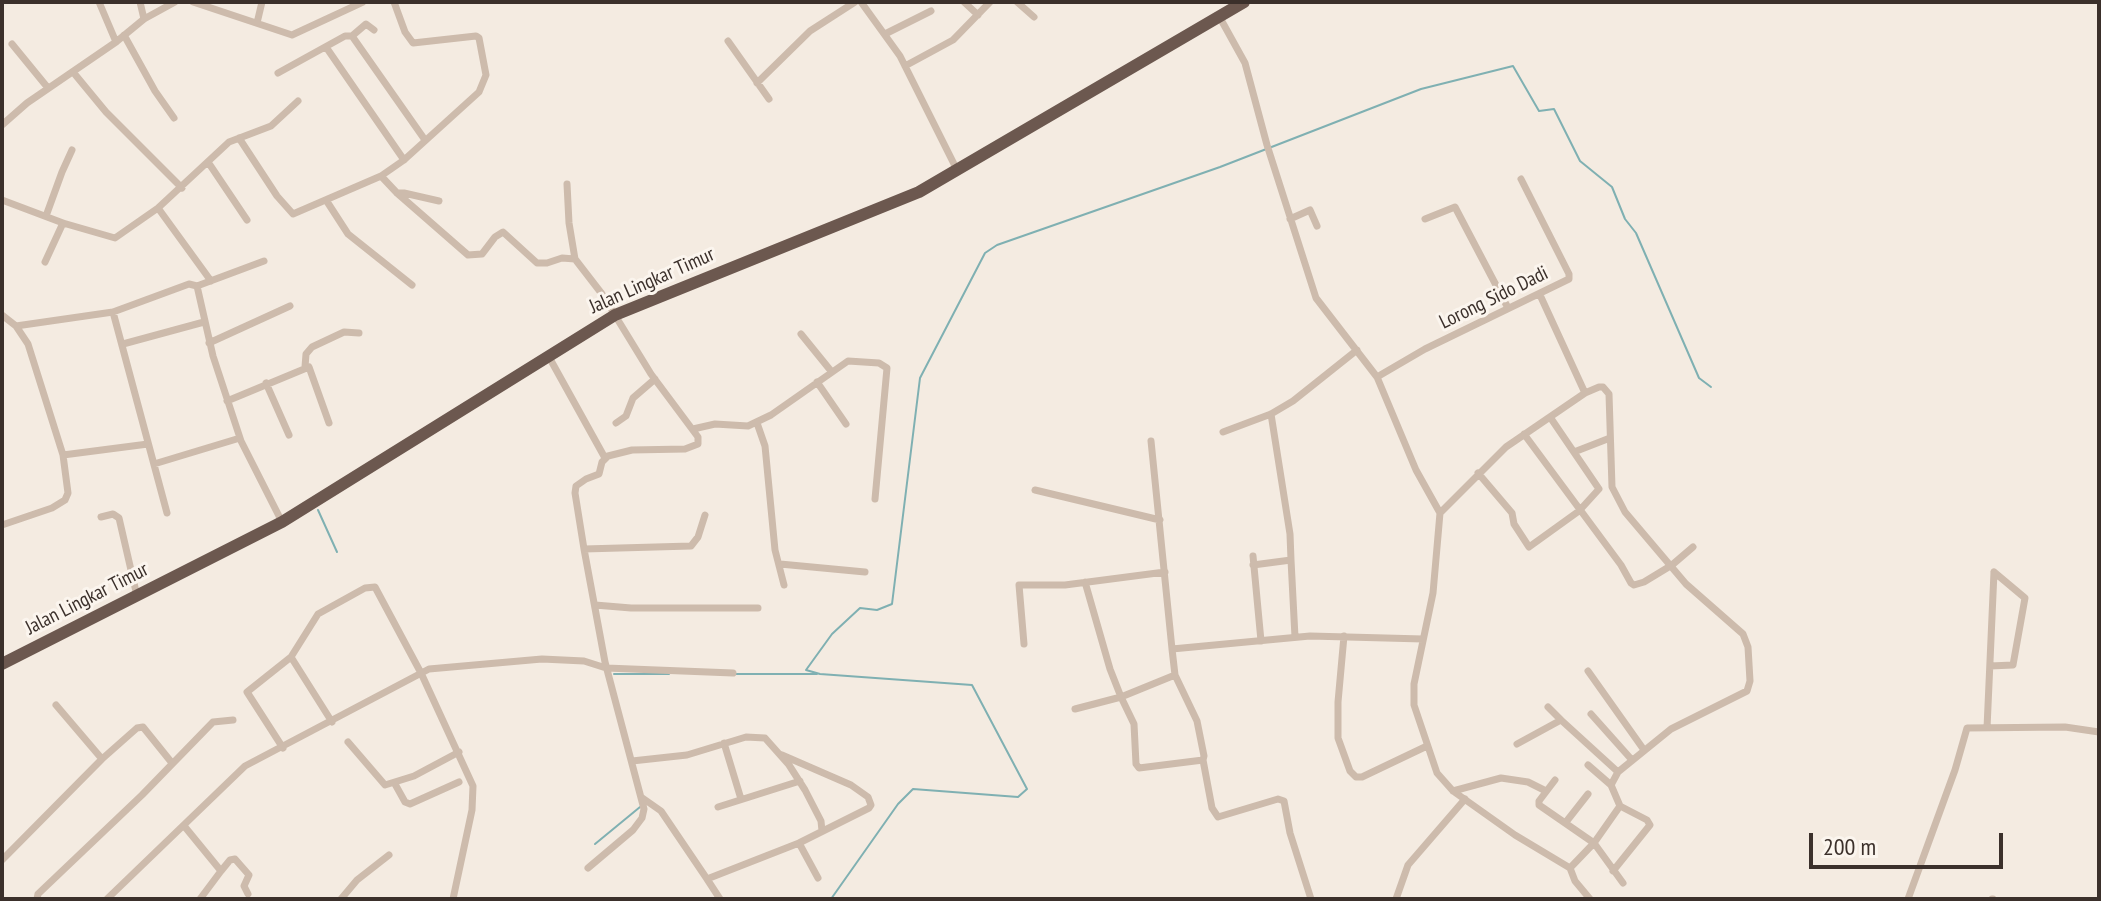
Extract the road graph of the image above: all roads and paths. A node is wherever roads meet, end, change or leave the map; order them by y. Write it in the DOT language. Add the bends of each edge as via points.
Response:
graph roads {
  1 [pos="99,2"];
  2 [pos="140,2"];
  3 [pos="175,2"];
  4 [pos="193,2"];
  5 [pos="262,2"];
  6 [pos="363,2"];
  7 [pos="394,2"];
  8 [pos="858,2"];
  9 [pos="964,2"];
  10 [pos="990,2"];
  11 [pos="1017,2"];
  12 [pos="1244,2"];
  13 [pos="931,11"];
  14 [pos="978,15"];
  15 [pos="1219,16"];
  16 [pos="1034,17"];
  17 [pos="144,19"];
  18 [pos="257,23"];
  19 [pos="374,30"];
  20 [pos="885,34"];
  21 [pos="124,35"];
  22 [pos="352,36"];
  23 [pos="728,41"];
  24 [pos="116,42"];
  25 [pos="12,44"];
  26 [pos="326,47"];
  27 [pos="905,66"];
  28 [pos="73,72"];
  29 [pos="278,73"];
  30 [pos="757,83"];
  31 [pos="48,88"];
  32 [pos="769,99"];
  33 [pos="298,101"];
  34 [pos="174,118"];
  35 [pos="2,125"];
  36 [pos="239,138"];
  37 [pos="425,140"];
  38 [pos="72,150"];
  39 [pos="404,160"];
  40 [pos="208,162"];
  41 [pos="957,170"];
  42 [pos="381,176"];
  43 [pos="1521,179"];
  44 [pos="567,184"];
  45 [pos="182,188"];
  46 [pos="397,193"];
  47 [pos="2,200"];
  48 [pos="326,200"];
  49 [pos="439,201"];
  50 [pos="158,208"];
  51 [pos="46,216"];
  52 [pos="1290,219"];
  53 [pos="1425,219"];
  54 [pos="247,220"];
  55 [pos="63,223"];
  56 [pos="1317,226"];
  57 [pos="575,259"];
  58 [pos="264,261"];
  59 [pos="45,262"];
  60 [pos="211,281"];
  61 [pos="412,285"];
  62 [pos="197,286"];
  63 [pos="1540,295"];
  64 [pos="290,306"];
  65 [pos="1508,308"];
  66 [pos="113,312"];
  67 [pos="2,315"];
  68 [pos="615,315"];
  69 [pos="204,322"];
  70 [pos="16,326"];
  71 [pos="359,333"];
  72 [pos="801,334"];
  73 [pos="209,343"];
  74 [pos="123,344"];
  75 [pos="1357,350"];
  76 [pos="549,357"];
  77 [pos="305,367"];
  78 [pos="831,371"];
  79 [pos="1377,377"];
  80 [pos="655,379"];
  81 [pos="817,382"];
  82 [pos="266,383"];
  83 [pos="1585,393"];
  84 [pos="227,401"];
  85 [pos="1271,414"];
  86 [pos="1550,417"];
  87 [pos="329,423"];
  88 [pos="616,423"];
  89 [pos="757,423"];
  90 [pos="846,424"];
  91 [pos="693,429"];
  92 [pos="1223,432"];
  93 [pos="1524,434"];
  94 [pos="289,435"];
  95 [pos="240,438"];
  96 [pos="1610,438"];
  97 [pos="1151,441"];
  98 [pos="148,444"];
  99 [pos="1574,452"];
  100 [pos="63,455"];
  101 [pos="605,458"];
  102 [pos="154,464"];
  103 [pos="1478,473"];
  104 [pos="1035,490"];
  105 [pos="875,499"];
  106 [pos="1579,511"];
  107 [pos="167,513"];
  108 [pos="1440,513"];
  109 [pos="705,515"];
  110 [pos="101,517"];
  111 [pos="1160,520"];
  112 [pos="282,522"];
  113 [pos="2,525"];
  114 [pos="1693,547"];
  115 [pos="584,549"];
  116 [pos="1291,560"];
  117 [pos="780,564"];
  118 [pos="1672,565"];
  119 [pos="865,572"];
  120 [pos="1165,572"];
  121 [pos="1085,582"];
  122 [pos="784,585"];
  123 [pos="137,596"];
  124 [pos="595,605"];
  125 [pos="758,608"];
  126 [pos="1344,636"];
  127 [pos="1295,637"];
  128 [pos="1423,639"];
  129 [pos="1261,641"];
  130 [pos="1024,644"];
  131 [pos="1172,649"];
  132 [pos="291,657"];
  133 [pos="2,664"];
  134 [pos="1990,666"];
  135 [pos="606,668"];
  136 [pos="1588,671"];
  137 [pos="421,673"];
  138 [pos="733,673"];
  139 [pos="1175,675"];
  140 [pos="1121,697"];
  141 [pos="56,705"];
  142 [pos="1548,707"];
  143 [pos="1075,709"];
  144 [pos="1591,714"];
  145 [pos="233,720"];
  146 [pos="1561,720"];
  147 [pos="332,722"];
  148 [pos="1987,728"];
  149 [pos="2099,732"];
  150 [pos="348,742"];
  151 [pos="724,743"];
  152 [pos="1517,744"];
  153 [pos="1427,746"];
  154 [pos="283,748"];
  155 [pos="1644,750"];
  156 [pos="459,752"];
  157 [pos="782,755"];
  158 [pos="102,759"];
  159 [pos="1203,760"];
  160 [pos="1632,760"];
  161 [pos="632,761"];
  162 [pos="172,763"];
  163 [pos="1588,765"];
  164 [pos="1618,772"];
  165 [pos="1555,780"];
  166 [pos="800,781"];
  167 [pos="459,782"];
  168 [pos="395,784"];
  169 [pos="1611,785"];
  170 [pos="1453,791"];
  171 [pos="1546,791"];
  172 [pos="1588,794"];
  173 [pos="641,797"];
  174 [pos="741,799"];
  175 [pos="1465,799"];
  176 [pos="1620,806"];
  177 [pos="718,807"];
  178 [pos="1566,822"];
  179 [pos="185,827"];
  180 [pos="822,831"];
  181 [pos="799,843"];
  182 [pos="1594,843"];
  183 [pos="389,855"];
  184 [pos="2,860"];
  185 [pos="588,868"];
  186 [pos="1570,868"];
  187 [pos="221,871"];
  188 [pos="1613,871"];
  189 [pos="818,878"];
  190 [pos="707,879"];
  191 [pos="1623,883"];
  192 [pos="248,894"];
  193 [pos="37,899"];
  194 [pos="107,899"];
  195 [pos="200,899"];
  196 [pos="341,899"];
  197 [pos="453,899"];
  198 [pos="720,899"];
  199 [pos="1311,899"];
  200 [pos="1396,899"];
  201 [pos="1590,899"];
  202 [pos="1908,899"];
  1 -- 24 [label="street"];
  2 -- 17 [label="street"];
  3 -- 17 [label="street"];
  4 -- 18 [label="street"];
  5 -- 18 [label="street"];
  6 -- 18 [label="street" via="292,35"];
  7 -- 37 [label="street" via="413,43 479,38 485,81"];
  8 -- 20 [label="street"];
  8 -- 30 [label="street" via="810,31"];
  9 -- 14 [label="street"];
  10 -- 14 [label="street"];
  11 -- 16 [label="street"];
  12 -- 15 [label="highway, Jalan Lingkar Timur"];
  13 -- 20 [label="street"];
  14 -- 27 [label="street" via="953,40"];
  15 -- 41 [label="highway, Jalan Lingkar Timur"];
  15 -- 52 [label="street" via="1245,63"];
  17 -- 21 [label="street"];
  19 -- 22 [label="street" via="366,24"];
  20 -- 27 [label="street"];
  21 -- 24 [label="street"];
  21 -- 34 [label="street"];
  22 -- 26 [label="street"];
  22 -- 37 [label="street"];
  23 -- 30 [label="street"];
  24 -- 28 [label="street"];
  25 -- 31 [label="street"];
  26 -- 29 [label="street"];
  26 -- 39 [label="street"];
  27 -- 41 [label="street"];
  28 -- 31 [label="street"];
  28 -- 45 [label="street"];
  30 -- 32 [label="street"];
  31 -- 35 [label="street"];
  33 -- 36 [label="street" via="271,126"];
  36 -- 40 [label="street"];
  36 -- 48 [label="street" via="289,212"];
  37 -- 39 [label="street"];
  38 -- 51 [label="street"];
  39 -- 42 [label="street"];
  40 -- 45 [label="street"];
  40 -- 54 [label="street"];
  41 -- 68 [label="highway, Jalan Lingkar Timur" via="907,198"];
  42 -- 46 [label="street"];
  42 -- 48 [label="street"];
  43 -- 63 [label="street, Lorong Sido Dadi" via="1569,274 1567,281"];
  44 -- 57 [label="street"];
  45 -- 50 [label="street"];
  46 -- 49 [label="street"];
  46 -- 57 [label="street" via="468,255 482,254 503,232 537,263"];
  47 -- 51 [label="street"];
  48 -- 61 [label="street" via="348,234"];
  50 -- 55 [label="street" via="115,238"];
  50 -- 60 [label="street"];
  51 -- 55 [label="street"];
  52 -- 56 [label="street" via="1310,210"];
  52 -- 75 [label="street" via="1316,298"];
  53 -- 65 [label="street" via="1456,208"];
  55 -- 59 [label="street"];
  57 -- 68 [label="street"];
  58 -- 60 [label="street"];
  60 -- 62 [label="street"];
  62 -- 66 [label="street" via="189,284"];
  62 -- 69 [label="street"];
  63 -- 65 [label="street, Lorong Sido Dadi"];
  63 -- 83 [label="street"];
  64 -- 73 [label="street"];
  65 -- 79 [label="street, Lorong Sido Dadi"];
  66 -- 70 [label="street"];
  66 -- 74 [label="street"];
  67 -- 70 [label="street"];
  68 -- 76 [label="highway, Jalan Lingkar Timur"];
  68 -- 80 [label="street"];
  69 -- 73 [label="street"];
  69 -- 74 [label="street"];
  70 -- 100 [label="street" via="30,349"];
  71 -- 77 [label="street" via="344,332 312,347"];
  72 -- 78 [label="street"];
  73 -- 84 [label="street"];
  74 -- 98 [label="street"];
  75 -- 79 [label="street"];
  75 -- 85 [label="street"];
  76 -- 101 [label="street"];
  76 -- 112 [label="highway, Jalan Lingkar Timur"];
  77 -- 82 [label="street"];
  77 -- 87 [label="street" via="310,368"];
  78 -- 81 [label="street"];
  78 -- 105 [label="street" via="853,361 887,368"];
  79 -- 108 [label="street"];
  80 -- 88 [label="street"];
  80 -- 91 [label="street"];
  81 -- 89 [label="street"];
  81 -- 90 [label="street"];
  82 -- 84 [label="street"];
  82 -- 94 [label="street"];
  83 -- 86 [label="street"];
  83 -- 96 [label="street" via="1603,387 1609,394"];
  84 -- 95 [label="street"];
  85 -- 92 [label="street"];
  85 -- 116 [label="street"];
  86 -- 93 [label="street"];
  86 -- 99 [label="street"];
  89 -- 91 [label="street"];
  89 -- 117 [label="street" via="765,446"];
  91 -- 101 [label="street" via="699,440 692,448 632,450"];
  93 -- 103 [label="street"];
  93 -- 106 [label="street"];
  95 -- 102 [label="street"];
  95 -- 112 [label="street"];
  96 -- 99 [label="street"];
  96 -- 118 [label="street" via="1616,498"];
  97 -- 111 [label="street"];
  98 -- 100 [label="street"];
  98 -- 102 [label="street"];
  99 -- 106 [label="street" via="1599,489"];
  100 -- 113 [label="street" via="65,500"];
  101 -- 115 [label="street" via="601,472 580,482 575,493"];
  102 -- 107 [label="street"];
  103 -- 106 [label="street" via="1512,513 1529,547"];
  103 -- 108 [label="street"];
  104 -- 111 [label="street"];
  106 -- 118 [label="street" via="1634,585"];
  108 -- 128 [label="street"];
  109 -- 115 [label="street" via="691,546"];
  110 -- 123 [label="street" via="119,518"];
  111 -- 120 [label="street"];
  112 -- 123 [label="highway, Jalan Lingkar Timur"];
  114 -- 118 [label="street"];
  115 -- 124 [label="street"];
  116 -- 127 [label="street"];
  116 -- 129 [label="street" via="1253,561"];
  117 -- 119 [label="street"];
  117 -- 122 [label="street"];
  118 -- 155 [label="street" via="1743,634 1749,687 1671,729"];
  120 -- 121 [label="street"];
  120 -- 131 [label="street"];
  121 -- 130 [label="street" via="1017,587"];
  121 -- 140 [label="street"];
  123 -- 133 [label="highway, Jalan Lingkar Timur"];
  124 -- 125 [label="street"];
  124 -- 135 [label="street"];
  126 -- 127 [label="street"];
  126 -- 128 [label="street"];
  126 -- 153 [label="street" via="1338,738 1350,771 1356,777 1374,774"];
  127 -- 129 [label="street"];
  128 -- 153 [label="street" via="1414,705"];
  129 -- 131 [label="street"];
  131 -- 139 [label="street"];
  132 -- 137 [label="street" via="318,614 375,587"];
  132 -- 147 [label="street"];
  132 -- 154 [label="street" via="247,692"];
  134 -- 134 [label="street" via="2013,665 2025,598 1994,572"];
  134 -- 148 [label="street"];
  135 -- 137 [label="street" via="542,659 443,666"];
  135 -- 138 [label="street"];
  135 -- 161 [label="street"];
  136 -- 155 [label="street"];
  137 -- 147 [label="street"];
  137 -- 156 [label="street"];
  139 -- 140 [label="street"];
  139 -- 159 [label="street" via="1197,721"];
  140 -- 143 [label="street"];
  140 -- 159 [label="street" via="1134,724 1137,768"];
  141 -- 158 [label="street"];
  142 -- 146 [label="street"];
  144 -- 160 [label="street"];
  145 -- 162 [label="street" via="213,722"];
  146 -- 152 [label="street"];
  146 -- 164 [label="street"];
  147 -- 154 [label="street"];
  148 -- 149 [label="street"];
  148 -- 202 [label="street" via="1967,728"];
  150 -- 168 [label="street" via="384,785"];
  151 -- 157 [label="street" via="758,736"];
  151 -- 161 [label="street" via="687,755"];
  151 -- 174 [label="street"];
  153 -- 170 [label="street" via="1437,773"];
  154 -- 179 [label="street" via="245,766"];
  155 -- 160 [label="street"];
  156 -- 168 [label="street"];
  156 -- 197 [label="street" via="473,786"];
  157 -- 166 [label="street"];
  157 -- 180 [label="street" via="851,785 870,801 869,808"];
  158 -- 162 [label="street" via="140,727"];
  158 -- 184 [label="street"];
  159 -- 199 [label="street" via="1218,817 1284,801"];
  160 -- 164 [label="street"];
  161 -- 173 [label="street"];
  162 -- 193 [label="street"];
  163 -- 169 [label="street"];
  164 -- 169 [label="street"];
  165 -- 171 [label="street"];
  166 -- 174 [label="street"];
  166 -- 180 [label="street"];
  167 -- 168 [label="street" via="410,804"];
  169 -- 176 [label="street"];
  170 -- 171 [label="street" via="1501,778"];
  170 -- 175 [label="street"];
  171 -- 178 [label="street" via="1539,805"];
  172 -- 178 [label="street"];
  173 -- 185 [label="street" via="642,818"];
  173 -- 190 [label="street" via="661,811"];
  174 -- 177 [label="street"];
  175 -- 186 [label="street"];
  175 -- 200 [label="street" via="1408,865"];
  176 -- 182 [label="street"];
  176 -- 188 [label="street" via="1650,825"];
  178 -- 182 [label="street"];
  179 -- 187 [label="street"];
  179 -- 194 [label="street"];
  180 -- 181 [label="street"];
  181 -- 189 [label="street"];
  181 -- 190 [label="street"];
  182 -- 186 [label="street"];
  182 -- 188 [label="street"];
  183 -- 196 [label="street"];
  186 -- 201 [label="street"];
  187 -- 192 [label="street" via="235,859 249,875 244,886"];
  187 -- 195 [label="street"];
  188 -- 191 [label="street"];
  190 -- 198 [label="street"];
}
